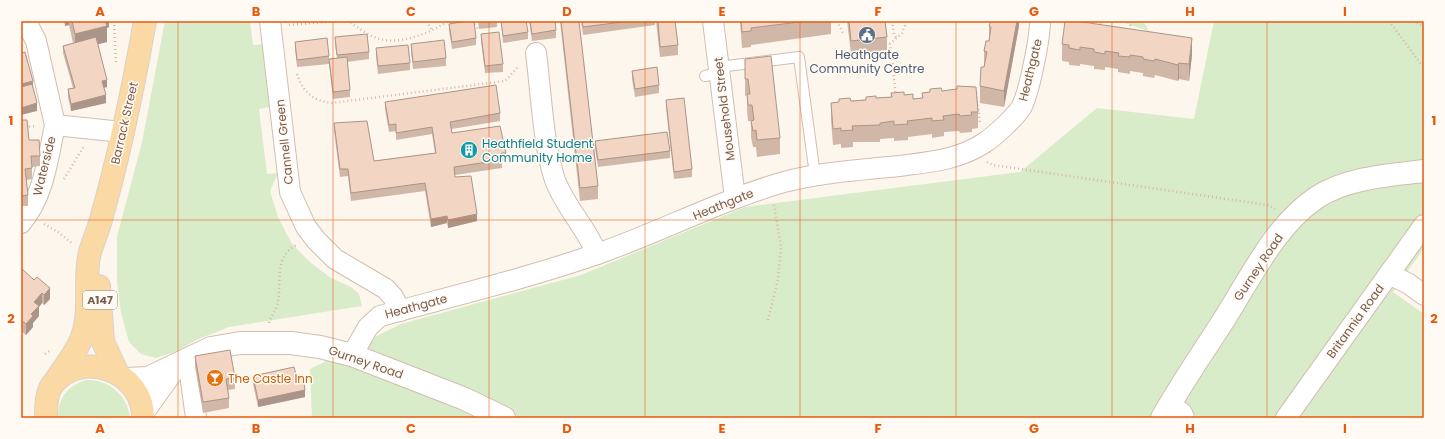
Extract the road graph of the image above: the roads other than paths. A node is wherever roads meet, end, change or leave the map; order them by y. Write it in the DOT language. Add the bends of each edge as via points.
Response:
graph roads {
  1 [pos="26,21"];
  2 [pos="145,21"];
  3 [pos="712,21"];
  4 [pos="1040,21"];
  5 [pos="271,23"];
  6 [pos="536,53"];
  7 [pos="715,72"];
  8 [pos="55,125"];
  9 [pos="122,132"];
  10 [pos="1424,171"];
  11 [pos="815,175"];
  12 [pos="735,198"];
  13 [pos="21,223"];
  14 [pos="100,223"];
  15 [pos="1424,225"];
  16 [pos="597,254"];
  17 [pos="1389,274"];
  18 [pos="1424,295"];
  19 [pos="400,310"];
  20 [pos="352,355"];
  21 [pos="183,370"];
  22 [pos="123,376"];
  23 [pos="44,406"];
  24 [pos="1172,414"];
  25 [pos="143,415"];
  26 [pos="196,418"];
  27 [pos="504,418"];
  28 [pos="1286,418"];
  1 -- 8 [label="street" via="36,41"];
  2 -- 9 [label="main road, Barrack Street / A147"];
  3 -- 7 [label="street, Mousehold Street"];
  4 -- 11 [label="street, Heathgate" via="1029,83 1021,107 975,148 943,161"];
  5 -- 19 [label="street, Cannell Green" via="290,192 306,227 314,237 335,259 386,289 394,297"];
  6 -- 16 [label="street" via="546,139 555,180"];
  7 -- 11 [label="lane" via="799,57"];
  7 -- 12 [label="street, Mousehold Street"];
  8 -- 9 [label="street, Waterside"];
  8 -- 13 [label="street, Waterside" via="46,169 35,203"];
  9 -- 14 [label="main road, Barrack Street / A147"];
  10 -- 24 [label="street, Gurney Road" via="1376,178 1335,188 1316,198 1294,218 1270,247"];
  11 -- 12 [label="street, Heathgate"];
  12 -- 16 [label="street, Heathgate"];
  14 -- 22 [label="main road, Barrack Street / A147" via="98,265 103,342"];
  14 -- 23 [label="main road, Barrack Street / A147" via="87,272 82,338"];
  15 -- 17 [label="street, Britannia Road"];
  16 -- 19 [label="street, Heathgate"];
  17 -- 18 [label="street"];
  17 -- 28 [label="street, Britannia Road"];
  19 -- 20 [label="street, Heathgate" via="373,321"];
  20 -- 21 [label="street, Gurney Road" via="291,343 240,343 211,348"];
  20 -- 27 [label="street, Gurney Road" via="465,399"];
  21 -- 22 [label="street, Gurney Road" via="148,378"];
  21 -- 25 [label="street, Gurney Road"];
  21 -- 26 [label="street"];
  22 -- 23 [label="main road, A147" via="94,366 77,368 63,376"];
  22 -- 25 [label="main road, A147" via="137,394"];
}
